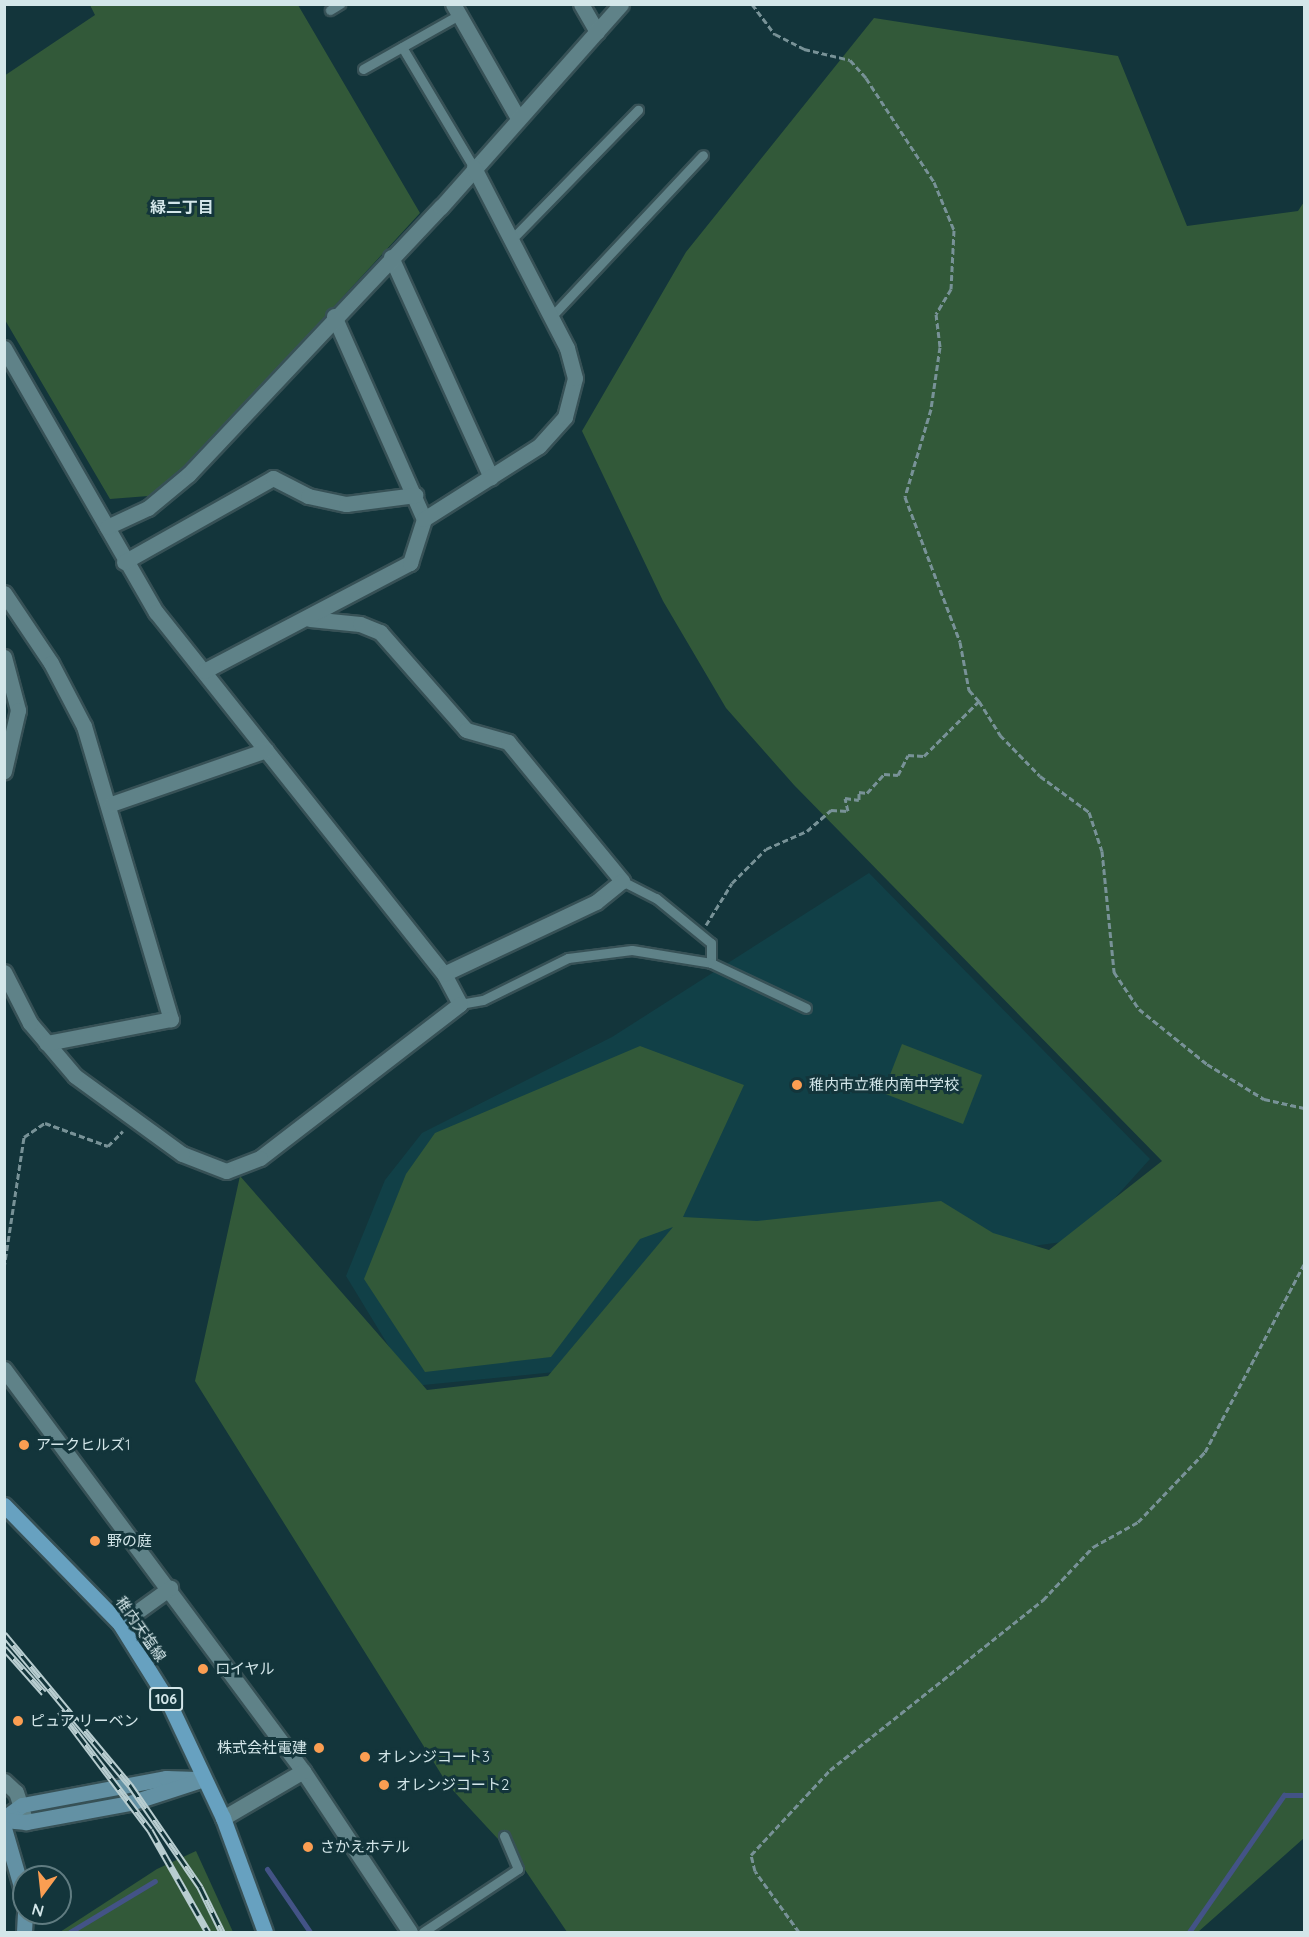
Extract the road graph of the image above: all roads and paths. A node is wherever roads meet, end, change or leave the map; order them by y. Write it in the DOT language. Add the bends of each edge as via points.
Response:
graph roads {
  1 [pos="340,4"];
  2 [pos="581,4"];
  3 [pos="621,4"];
  4 [pos="752,4"];
  5 [pos="330,10"];
  6 [pos="456,10"];
  7 [pos="597,32"];
  8 [pos="402,47"];
  9 [pos="363,69"];
  10 [pos="638,110"];
  11 [pos="518,118"];
  12 [pos="703,155"];
  13 [pos="474,168"];
  14 [pos="512,240"];
  15 [pos="392,257"];
  16 [pos="334,316"];
  17 [pos="551,317"];
  18 [pos="4,348"];
  19 [pos="491,477"];
  20 [pos="415,495"];
  21 [pos="424,519"];
  22 [pos="107,527"];
  23 [pos="124,562"];
  24 [pos="4,593"];
  25 [pos="310,619"];
  26 [pos="4,657"];
  27 [pos="204,671"];
  28 [pos="8,675"];
  29 [pos="979,701"];
  30 [pos="266,750"];
  31 [pos="4,771"];
  32 [pos="111,804"];
  33 [pos="622,880"];
  34 [pos="701,935"];
  35 [pos="711,963"];
  36 [pos="4,972"];
  37 [pos="444,974"];
  38 [pos="460,1004"];
  39 [pos="806,1008"];
  40 [pos="46,1043"];
  41 [pos="1305,1108"];
  42 [pos="133,1120"];
  43 [pos="1305,1264"];
  44 [pos="4,1268"];
  45 [pos="4,1369"];
  46 [pos="4,1505"];
  47 [pos="170,1588"];
  48 [pos="120,1624"];
  49 [pos="303,1771"];
  50 [pos="204,1779"];
  51 [pos="4,1781"];
  52 [pos="22,1805"];
  53 [pos="223,1818"];
  54 [pos="4,1819"];
  55 [pos="26,1822"];
  56 [pos="4,1828"];
  57 [pos="504,1836"];
  58 [pos="15,1865"];
  59 [pos="265,1932"];
  60 [pos="410,1932"];
  61 [pos="423,1932"];
  62 [pos="799,1932"];
  1 -- 5 [label="lane"];
  2 -- 7 [label="street"];
  3 -- 7 [label="street"];
  4 -- 29 [label="path" via="775,34 804,49 850,60 934,182 954,230 951,289 936,314 939,347 931,409 905,497 960,642 969,690"];
  6 -- 8 [label="lane"];
  6 -- 11 [label="street"];
  7 -- 11 [label="street"];
  8 -- 9 [label="lane"];
  8 -- 13 [label="lane"];
  10 -- 14 [label="lane"];
  11 -- 13 [label="street"];
  12 -- 17 [label="lane"];
  13 -- 14 [label="street"];
  13 -- 15 [label="street"];
  14 -- 17 [label="street"];
  15 -- 16 [label="street"];
  15 -- 19 [label="street"];
  16 -- 20 [label="street"];
  16 -- 22 [label="street" via="189,474 148,508"];
  17 -- 19 [label="street" via="575,378 573,401 539,446"];
  18 -- 22 [label="street"];
  19 -- 21 [label="street"];
  20 -- 21 [label="street"];
  20 -- 23 [label="street" via="346,504 308,496 273,478"];
  21 -- 25 [label="street" via="410,563"];
  22 -- 23 [label="street"];
  23 -- 27 [label="street"];
  24 -- 32 [label="street" via="72,700"];
  25 -- 27 [label="street"];
  25 -- 33 [label="street" via="360,624 380,632 466,730 508,742"];
  26 -- 28 [label="street"];
  27 -- 30 [label="street"];
  28 -- 31 [label="street" via="18,710"];
  29 -- 34 [label="path" via="924,756 908,755 898,775 885,774 867,793 859,792 859,800 845,798 848,811 831,810 807,831 766,849 713,908"];
  29 -- 41 [label="path" via="1000,735 1040,776 1089,812 1102,851 1114,972 1139,1009 1207,1064 1264,1099"];
  30 -- 32 [label="street"];
  30 -- 37 [label="street"];
  32 -- 40 [label="street" via="171,1019"];
  33 -- 34 [label="lane" via="656,898"];
  33 -- 37 [label="street" via="596,902"];
  34 -- 35 [label="lane" via="711,943"];
  35 -- 38 [label="lane" via="665,953 590,953 568,958 483,1000"];
  35 -- 39 [label="lane"];
  36 -- 40 [label="street" via="12,996"];
  37 -- 38 [label="street"];
  38 -- 42 [label="street" via="243,1167 226,1171 202,1165"];
  40 -- 42 [label="street" via="75,1076"];
  42 -- 44 [label="path" via="108,1146 45,1123 24,1137"];
  43 -- 62 [label="path" via="1205,1452 1138,1522 1093,1547 1043,1600 830,1770 750,1855 755,1871"];
  45 -- 47 [label="street"];
  46 -- 48 [label="main road, 稚内天塩線 / 106"];
  47 -- 48 [label="street"];
  47 -- 49 [label="street"];
  48 -- 50 [label="main road, 稚内天塩線 / 106" via="168,1701"];
  49 -- 53 [label="street"];
  49 -- 60 [label="street"];
  50 -- 52 [label="street" via="166,1778"];
  50 -- 53 [label="main road, 稚内天塩線 / 106"];
  50 -- 55 [label="street" via="171,1794"];
  51 -- 52 [label="street"];
  52 -- 54 [label="street"];
  52 -- 55 [label="street"];
  53 -- 59 [label="main road, 稚内天塩線 / 106"];
  54 -- 55 [label="street"];
  56 -- 58 [label="street"];
  57 -- 61 [label="lane" via="518,1869"];
}
